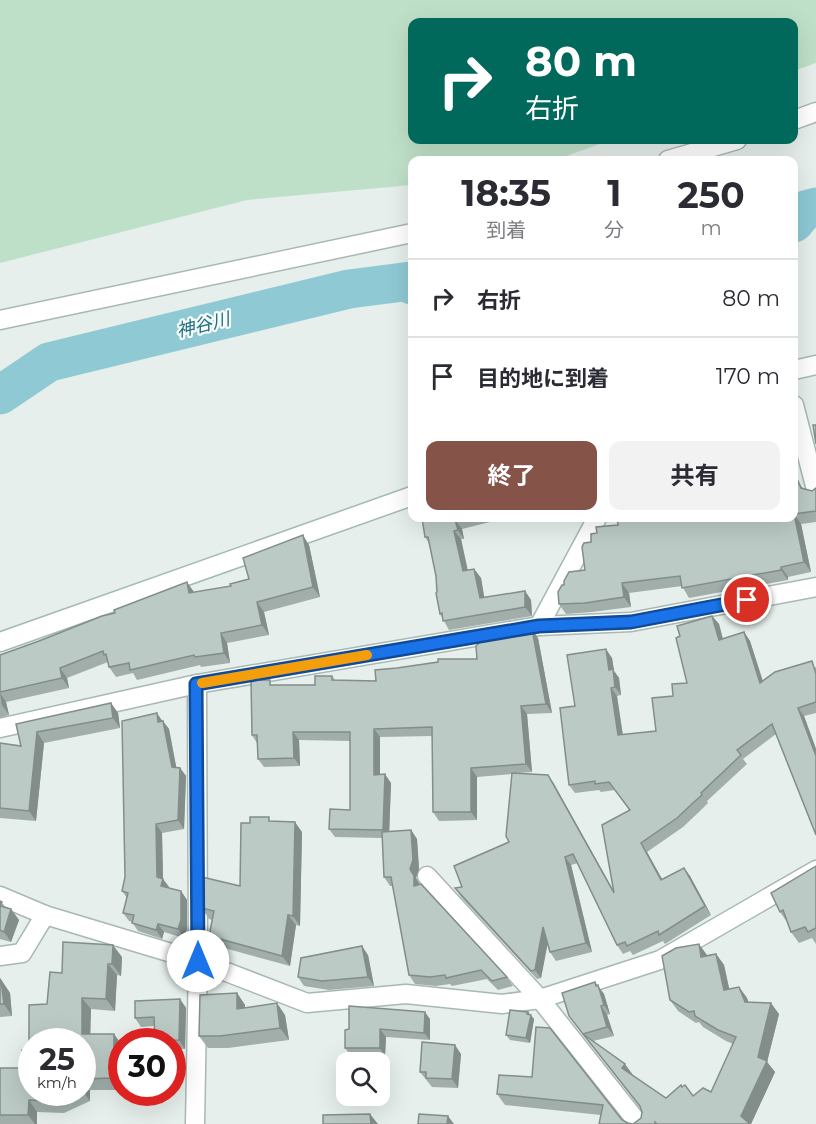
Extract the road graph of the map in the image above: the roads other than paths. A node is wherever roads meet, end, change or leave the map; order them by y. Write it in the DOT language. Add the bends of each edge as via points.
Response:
graph roads {
  1 [pos="816,112"];
  2 [pos="798,119"];
  3 [pos="723,144"];
  4 [pos="682,156"];
  5 [pos="408,234"];
  6 [pos="0,320"];
  7 [pos="816,364"];
  8 [pos="798,369"];
  9 [pos="798,420"];
  10 [pos="816,490"];
  11 [pos="408,497"];
  12 [pos="595,522"];
  13 [pos="816,587"];
  14 [pos="539,626"];
  15 [pos="0,642"];
  16 [pos="196,684"];
  17 [pos="1,731"];
  18 [pos="816,870"];
  19 [pos="427,876"];
  20 [pos="0,896"];
  21 [pos="45,915"];
  22 [pos="0,956"];
  23 [pos="198,961"];
  24 [pos="540,999"];
  25 [pos="195,1124"];
  26 [pos="639,1124"];
  1 -- 2 [label="street"];
  3 -- 4 [label="street"];
  5 -- 6 [label="street"];
  7 -- 8 [label="street"];
  9 -- 10 [label="street"];
  11 -- 15 [label="street"];
  12 -- 14 [label="street"];
  13 -- 14 [label="street" via="631,622"];
  14 -- 16 [label="street"];
  16 -- 17 [label="street"];
  16 -- 23 [label="street"];
  18 -- 24 [label="street" via="660,960"];
  19 -- 24 [label="street"];
  20 -- 21 [label="street"];
  21 -- 22 [label="street" via="21,953"];
  21 -- 23 [label="street"];
  23 -- 24 [label="street" via="307,1003 406,994 502,1004"];
  23 -- 25 [label="street"];
  24 -- 26 [label="street"];
}
